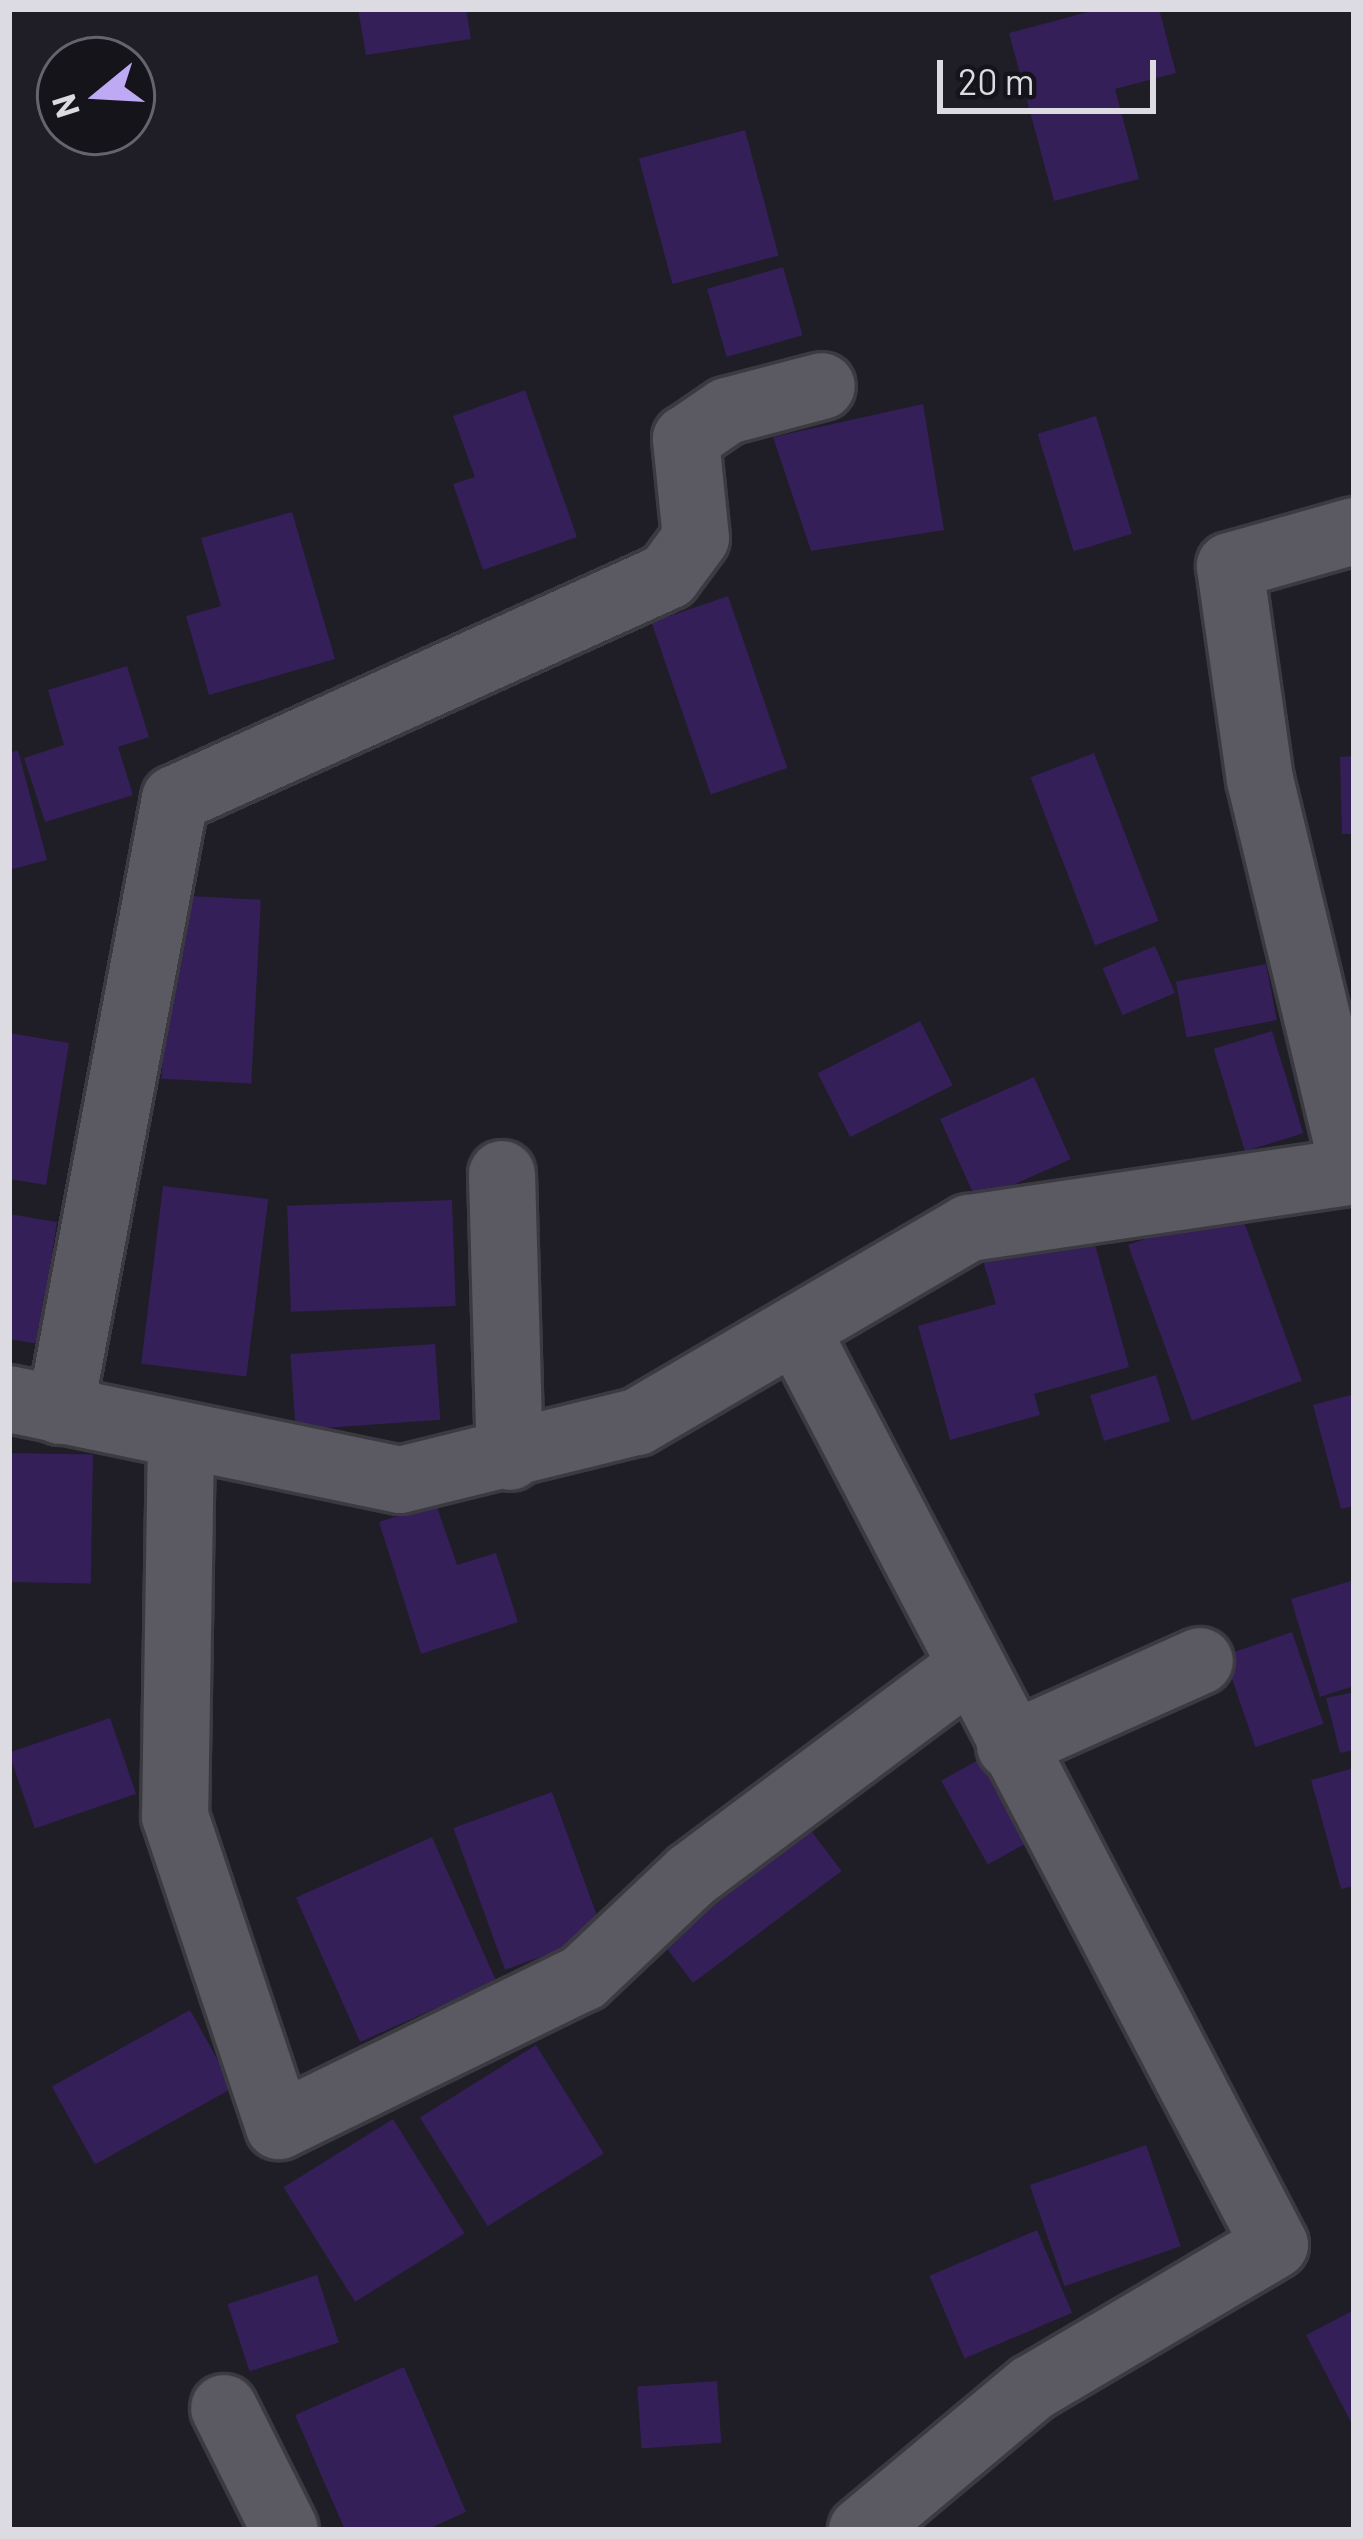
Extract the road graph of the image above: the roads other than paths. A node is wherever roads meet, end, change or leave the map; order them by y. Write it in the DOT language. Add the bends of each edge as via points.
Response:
graph roads {
  1 [pos="822,386"];
  2 [pos="1354,531"];
  3 [pos="502,1174"];
  4 [pos="796,1331"];
  5 [pos="34,1405"];
  6 [pos="181,1440"];
  7 [pos="510,1457"];
  8 [pos="1200,1661"];
  9 [pos="970,1668"];
  10 [pos="1010,1745"];
  11 [pos="224,2408"];
  12 [pos="285,2530"];
  13 [pos="862,2530"];
  1 -- 5 [label="street" via="728,411 686,439 696,538 668,576 175,799"];
  2 -- 4 [label="street" via="1230,566 1260,780 1354,1172 969,1228"];
  3 -- 7 [label="street"];
  4 -- 7 [label="street" via="637,1422"];
  4 -- 9 [label="street"];
  5 -- 6 [label="street"];
  6 -- 7 [label="street" via="400,1480"];
  6 -- 9 [label="street" via="175,1816 279,2126 583,1978 692,1875"];
  8 -- 10 [label="street"];
  9 -- 10 [label="street"];
  10 -- 13 [label="street" via="1275,2246 1032,2388"];
  11 -- 12 [label="street"];
}
